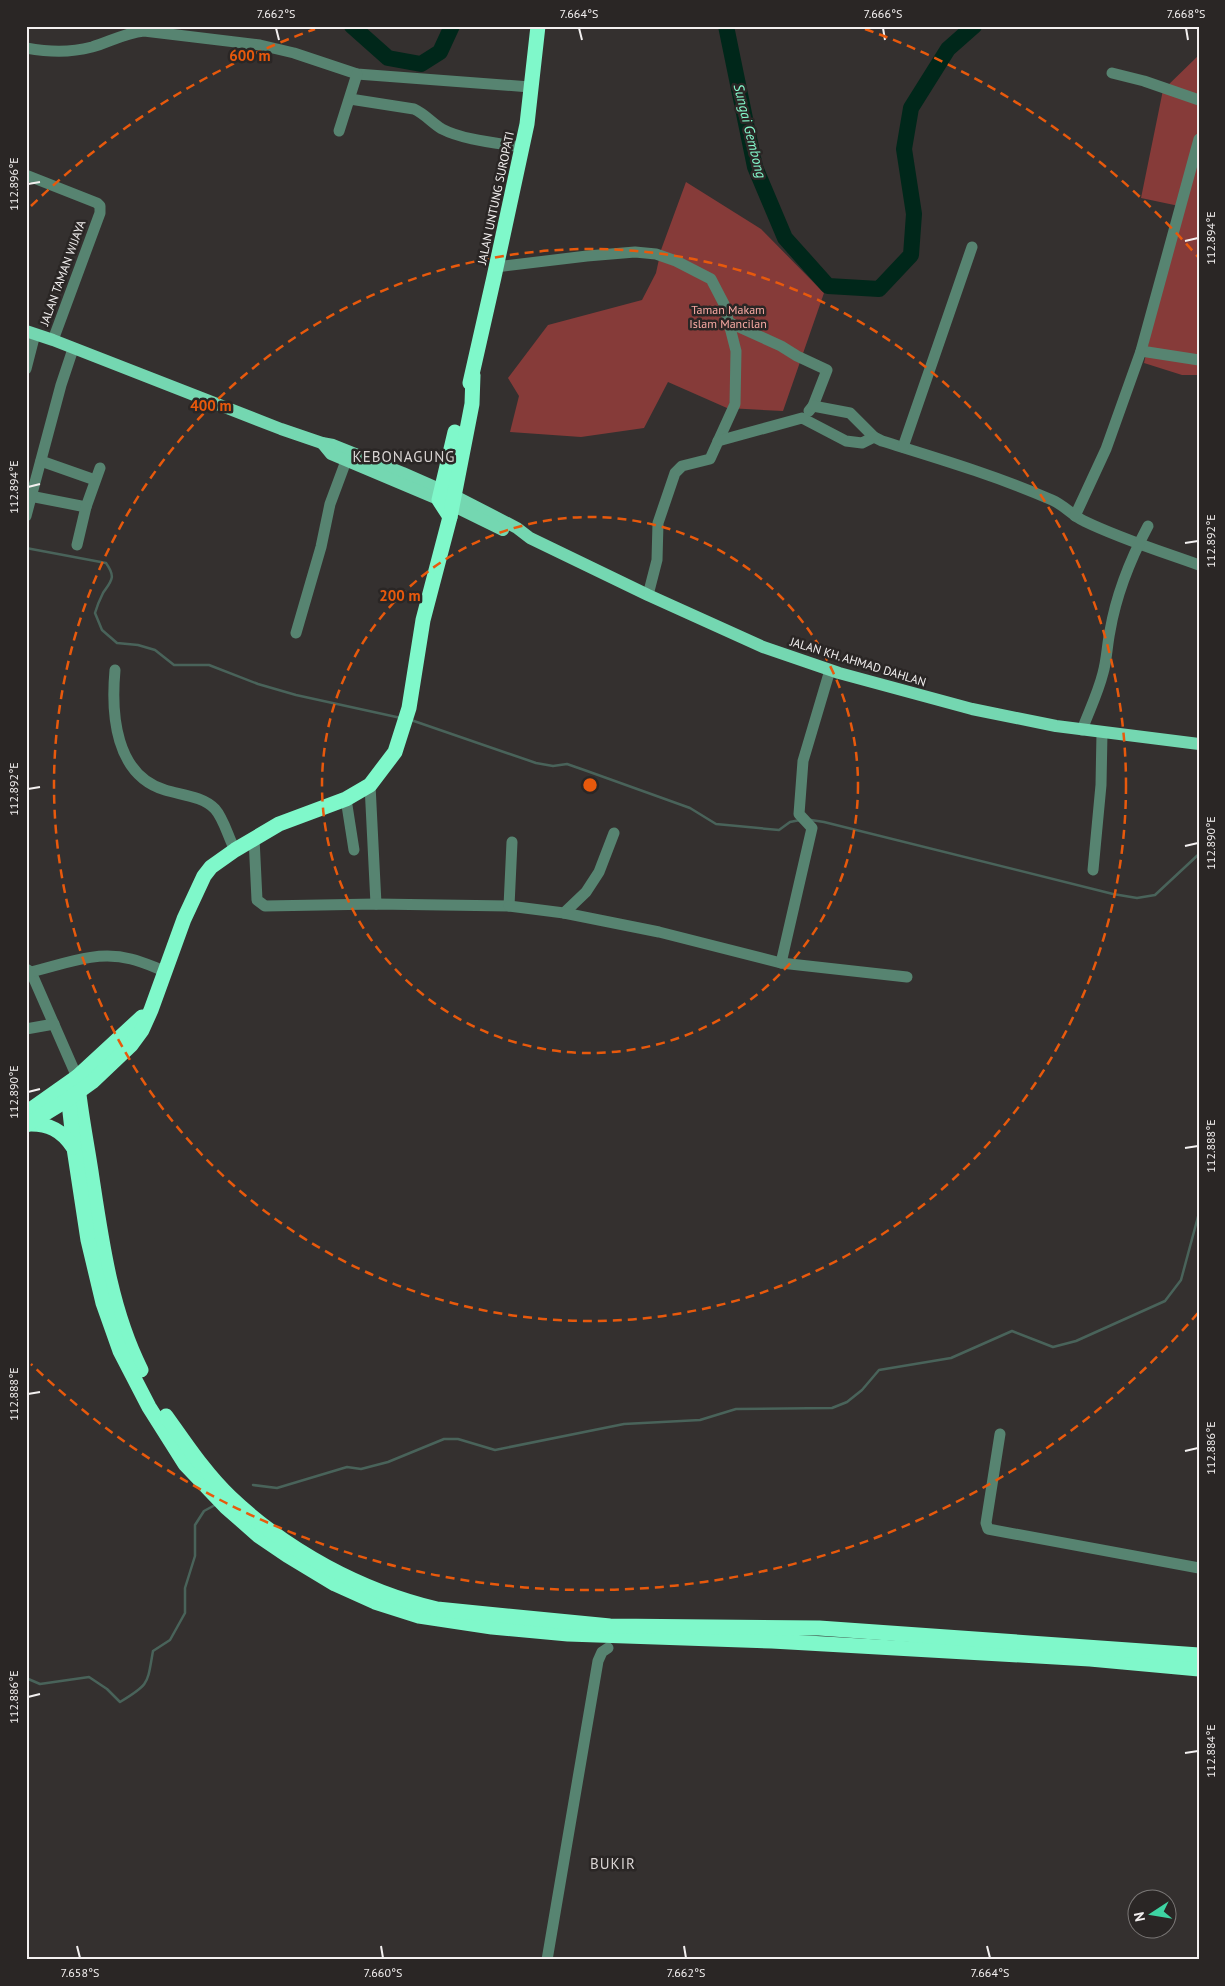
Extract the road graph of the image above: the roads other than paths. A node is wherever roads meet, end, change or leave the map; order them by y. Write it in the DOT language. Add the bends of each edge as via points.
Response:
graph roads {
  1 [pos="538,26"];
  2 [pos="196,32"];
  3 [pos="26,48"];
  4 [pos="1112,73"];
  5 [pos="358,74"];
  6 [pos="530,88"];
  7 [pos="350,99"];
  8 [pos="1199,100"];
  9 [pos="339,132"];
  10 [pos="1199,138"];
  11 [pos="521,147"];
  12 [pos="26,174"];
  13 [pos="972,247"];
  14 [pos="496,267"];
  15 [pos="728,322"];
  16 [pos="31,332"];
  17 [pos="53,340"];
  18 [pos="73,349"];
  19 [pos="1141,351"];
  20 [pos="1199,360"];
  21 [pos="26,370"];
  22 [pos="813,406"];
  23 [pos="802,418"];
  24 [pos="874,437"];
  25 [pos="718,441"];
  26 [pos="322,443"];
  27 [pos="903,447"];
  28 [pos="41,461"];
  29 [pos="346,461"];
  30 [pos="100,468"];
  31 [pos="95,480"];
  32 [pos="30,496"];
  33 [pos="447,501"];
  34 [pos="86,507"];
  35 [pos="26,516"];
  36 [pos="1075,516"];
  37 [pos="1148,526"];
  38 [pos="1138,544"];
  39 [pos="77,545"];
  40 [pos="1199,565"];
  41 [pos="648,595"];
  42 [pos="296,633"];
  43 [pos="115,670"];
  44 [pos="830,670"];
  45 [pos="1082,730"];
  46 [pos="1102,733"];
  47 [pos="1199,744"];
  48 [pos="370,785"];
  49 [pos="346,800"];
  50 [pos="614,833"];
  51 [pos="254,838"];
  52 [pos="512,842"];
  53 [pos="235,850"];
  54 [pos="354,850"];
  55 [pos="1093,870"];
  56 [pos="376,904"];
  57 [pos="510,906"];
  58 [pos="564,913"];
  59 [pos="781,963"];
  60 [pos="29,971"];
  61 [pos="165,971"];
  62 [pos="908,978"];
  63 [pos="151,1010"];
  64 [pos="54,1024"];
  65 [pos="26,1028"];
  66 [pos="104,1071"];
  67 [pos="73,1088"];
  68 [pos="26,1121"];
  69 [pos="82,1121"];
  70 [pos="74,1148"];
  71 [pos="1000,1434"];
  72 [pos="1199,1568"];
  73 [pos="608,1648"];
  74 [pos="1199,1655"];
  75 [pos="1199,1669"];
  76 [pos="547,1960"];
  1 -- 6 [label="highway, JALAN UNTUNG SUROPATI"];
  2 -- 3 [label="street" via="134,32 60,53"];
  2 -- 5 [label="street" via="294,53"];
  4 -- 8 [label="street"];
  5 -- 6 [label="street"];
  5 -- 7 [label="street"];
  6 -- 11 [label="highway, JALAN UNTUNG SUROPATI"];
  7 -- 9 [label="street"];
  7 -- 11 [label="street" via="414,109 451,133"];
  10 -- 19 [label="street"];
  11 -- 14 [label="highway, JALAN UNTUNG SUROPATI"];
  12 -- 17 [label="street, JALAN TAMAN WIJAYA" via="100,206"];
  13 -- 27 [label="street"];
  14 -- 15 [label="street" via="635,252 656,254 711,279 724,304"];
  14 -- 33 [label="highway, JALAN UNTUNG SUROPATI" via="473,375 462,401"];
  15 -- 22 [label="street" via="827,370"];
  15 -- 25 [label="street" via="736,352 735,404"];
  16 -- 17 [label="main road"];
  16 -- 21 [label="street"];
  17 -- 18 [label="main road"];
  18 -- 26 [label="main road"];
  18 -- 28 [label="street"];
  19 -- 20 [label="street"];
  19 -- 36 [label="street" via="1106,449"];
  22 -- 23 [label="street"];
  22 -- 24 [label="street" via="850,413"];
  23 -- 24 [label="street" via="846,441 862,443"];
  23 -- 25 [label="street"];
  24 -- 27 [label="street"];
  25 -- 41 [label="street" via="710,459 682,466 675,473 658,523 657,560"];
  26 -- 29 [label="main road" via="331,454"];
  26 -- 33 [label="main road" via="346,450"];
  27 -- 36 [label="street" via="1056,501"];
  28 -- 31 [label="street"];
  28 -- 32 [label="street"];
  29 -- 33 [label="main road"];
  29 -- 42 [label="street" via="330,504"];
  30 -- 31 [label="street"];
  31 -- 34 [label="street"];
  32 -- 34 [label="street"];
  32 -- 35 [label="street"];
  33 -- 41 [label="main road, JALAN KH. AHMAD DAHLAN" via="515,536 530,538"];
  33 -- 48 [label="highway, JALAN UNTUNG SUROPATI" via="409,708 395,752"];
  34 -- 39 [label="street"];
  36 -- 38 [label="street"];
  37 -- 38 [label="street"];
  38 -- 40 [label="street"];
  38 -- 45 [label="street" via="1110,631 1101,681"];
  41 -- 44 [label="main road, JALAN KH. AHMAD DAHLAN" via="763,647"];
  43 -- 53 [label="street" via="114,713 121,745 133,770 143,780 163,790 206,801 216,809"];
  44 -- 45 [label="main road, JALAN KH. AHMAD DAHLAN" via="972,709"];
  44 -- 59 [label="street" via="803,761 799,814 812,828"];
  45 -- 46 [label="main road, JALAN KH. AHMAD DAHLAN"];
  46 -- 47 [label="main road, JALAN KH. AHMAD DAHLAN"];
  46 -- 55 [label="street"];
  48 -- 49 [label="highway"];
  48 -- 56 [label="street"];
  49 -- 51 [label="highway" via="279,824"];
  49 -- 54 [label="street"];
  50 -- 58 [label="street" via="599,872 586,892"];
  51 -- 53 [label="highway"];
  51 -- 56 [label="street" via="255,893 261,904"];
  52 -- 57 [label="street"];
  53 -- 61 [label="highway" via="204,876"];
  56 -- 57 [label="street"];
  57 -- 58 [label="street"];
  58 -- 59 [label="street" via="659,932"];
  59 -- 62 [label="street"];
  60 -- 61 [label="street" via="102,956 132,959"];
  60 -- 64 [label="street"];
  61 -- 63 [label="highway"];
  63 -- 66 [label="highway" via="131,1046"];
  63 -- 67 [label="highway"];
  64 -- 65 [label="street"];
  64 -- 67 [label="street"];
  66 -- 67 [label="highway"];
  66 -- 69 [label="highway"];
  67 -- 68 [label="highway"];
  67 -- 69 [label="highway"];
  67 -- 70 [label="highway"];
  68 -- 70 [label="highway" via="48,1125 64,1135"];
  69 -- 74 [label="highway" via="118,1315 133,1353 164,1412 190,1451 230,1496 285,1541 358,1583 409,1602 437,1608 610,1626 820,1628"];
  70 -- 75 [label="highway" via="88,1240 103,1303 120,1352 149,1407 185,1464 226,1507 259,1536 335,1584 375,1602 419,1616 492,1627 568,1634 772,1641 1090,1659"];
  71 -- 72 [label="street" via="986,1522 988,1529"];
  73 -- 76 [label="street" via="598,1661"];
}
